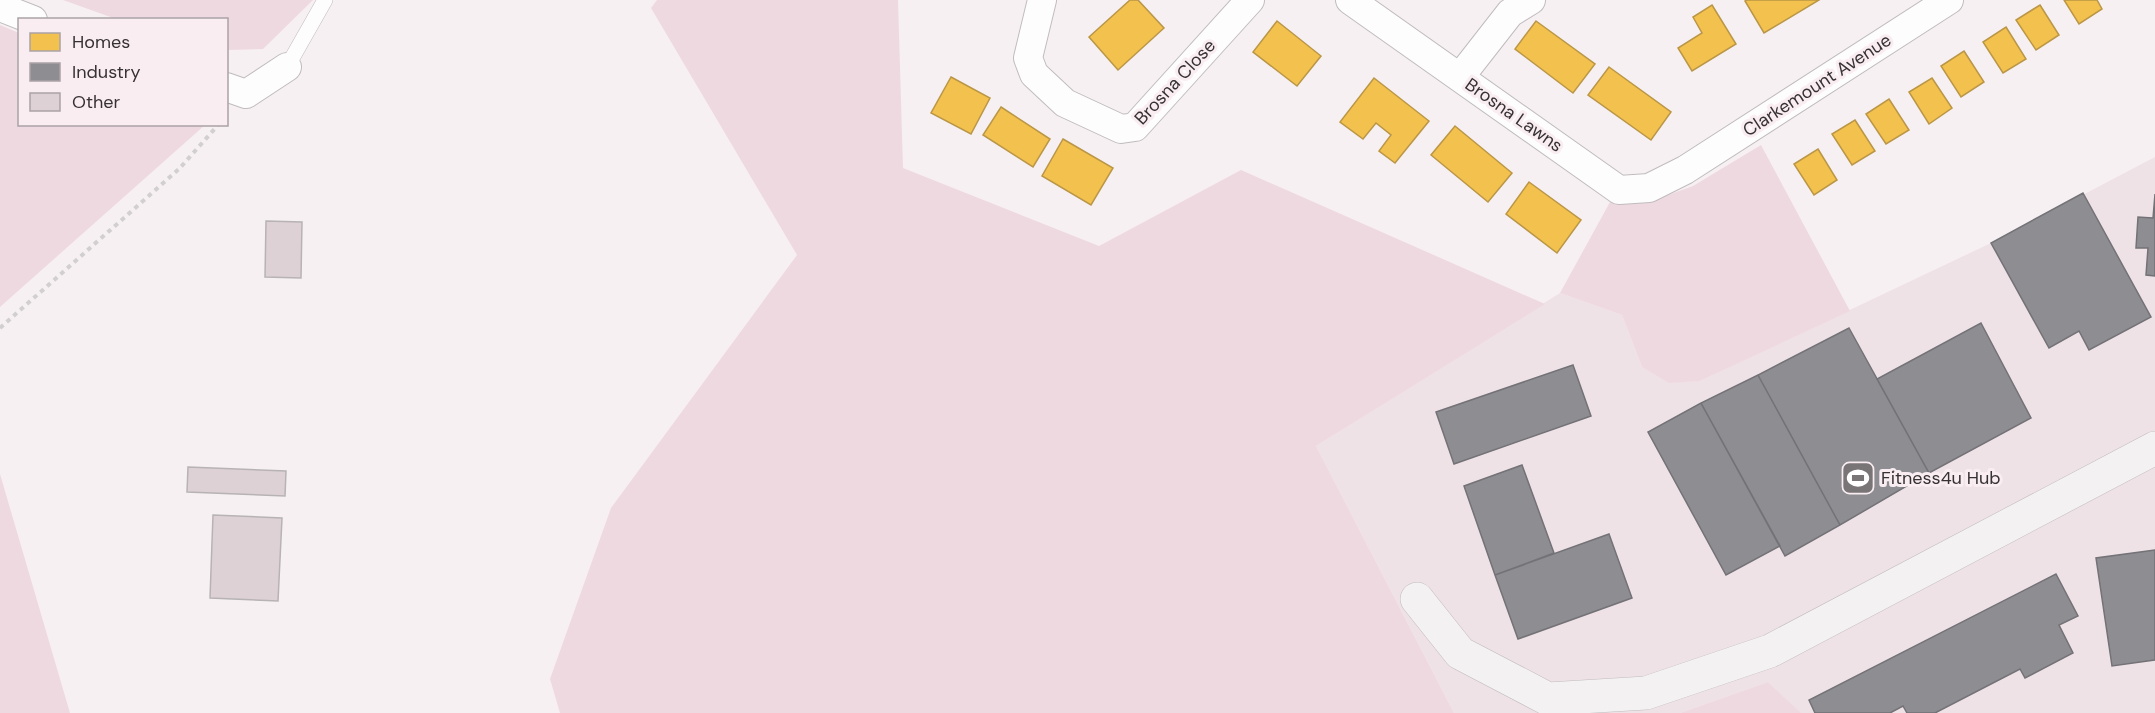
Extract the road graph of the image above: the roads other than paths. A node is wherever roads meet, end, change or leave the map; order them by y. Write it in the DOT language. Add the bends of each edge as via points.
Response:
graph roads {
  1 [pos="325,0"];
  2 [pos="1042,0"];
  3 [pos="1250,0"];
  4 [pos="1350,0"];
  5 [pos="1531,0"];
  6 [pos="1949,0"];
  7 [pos="0,7"];
  8 [pos="28,18"];
  9 [pos="286,67"];
  10 [pos="1460,77"];
  11 [pos="228,88"];
  12 [pos="1685,170"];
  13 [pos="2155,448"];
  14 [pos="1417,599"];
  1 -- 9 [label="lane"];
  2 -- 3 [label="street, Brosna Close" via="1028,58 1034,74 1065,103 1121,129 1135,127"];
  4 -- 10 [label="street, Brosna Lawns"];
  5 -- 10 [label="street" via="1510,13"];
  6 -- 12 [label="street, Clarkemount Avenue"];
  7 -- 8 [label="street"];
  9 -- 11 [label="street" via="246,94"];
  10 -- 12 [label="street, Brosna Lawns" via="1619,190 1649,188"];
  13 -- 14 [label="street" via="1770,651 1646,693 1548,699 1460,653"];
}
